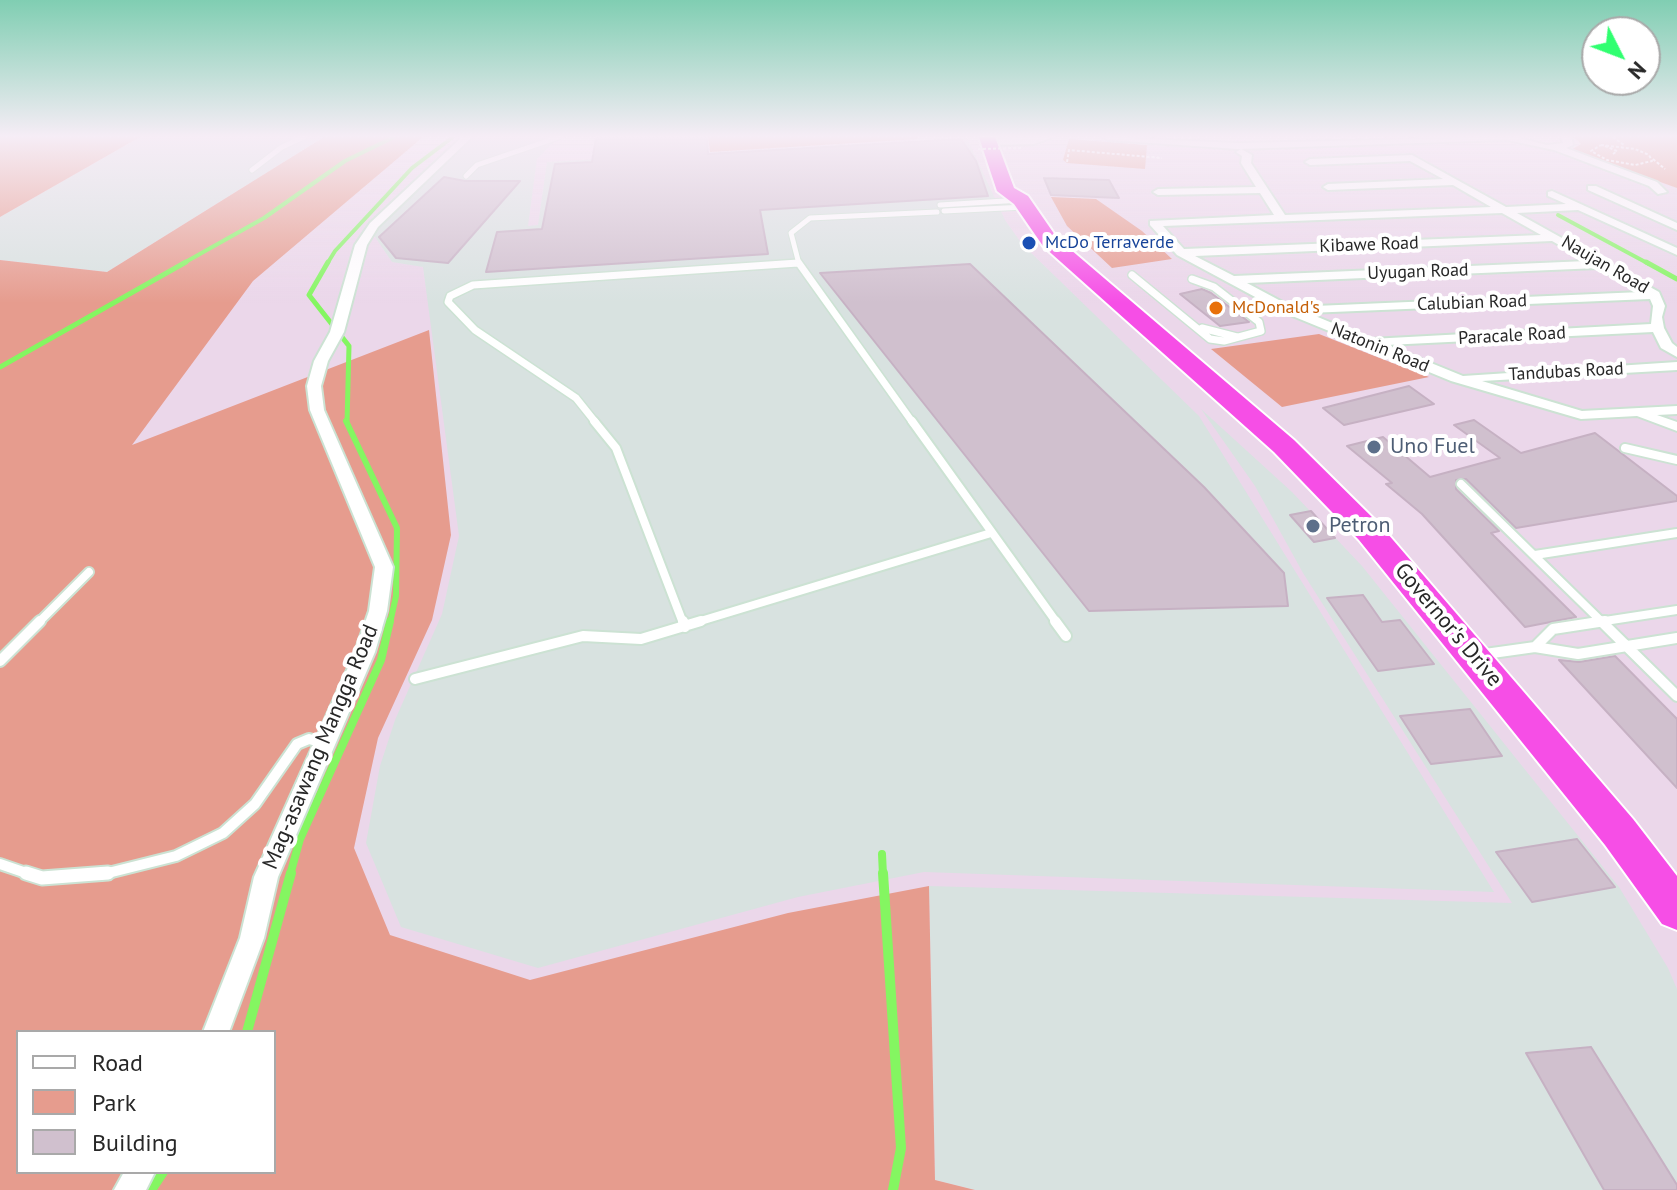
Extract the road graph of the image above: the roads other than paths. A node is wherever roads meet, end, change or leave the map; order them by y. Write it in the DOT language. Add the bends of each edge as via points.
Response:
graph roads {
  1 [pos="408,193"];
  2 [pos="1013,193"];
  3 [pos="1158,193"];
  4 [pos="1265,193"];
  5 [pos="1332,193"];
  6 [pos="1475,193"];
  7 [pos="1562,193"];
  8 [pos="1602,193"];
  9 [pos="1023,195"];
  10 [pos="1342,206"];
  11 [pos="1580,207"];
  12 [pos="1507,210"];
  13 [pos="1172,212"];
  14 [pos="1282,219"];
  15 [pos="1677,227"];
  16 [pos="1558,238"];
  17 [pos="1677,252"];
  18 [pos="1181,253"];
  19 [pos="798,263"];
  20 [pos="1606,264"];
  21 [pos="1132,275"];
  22 [pos="1192,279"];
  23 [pos="1230,280"];
  24 [pos="1655,295"];
  25 [pos="1289,310"];
  26 [pos="1658,328"];
  27 [pos="1367,343"];
  28 [pos="1677,353"];
  29 [pos="1677,366"];
  30 [pos="1456,378"];
  31 [pos="1677,410"];
  32 [pos="1634,413"];
  33 [pos="1677,427"];
  34 [pos="1625,448"];
  35 [pos="1677,460"];
  36 [pos="1461,484"];
  37 [pos="991,533"];
  38 [pos="1677,533"];
  39 [pos="1535,555"];
  40 [pos="89,572"];
  41 [pos="1677,610"];
  42 [pos="1601,621"];
  43 [pos="685,627"];
  44 [pos="1066,636"];
  45 [pos="1677,638"];
  46 [pos="1535,647"];
  47 [pos="1628,647"];
  48 [pos="1475,655"];
  49 [pos="0,661"];
  50 [pos="415,679"];
  51 [pos="1677,696"];
  52 [pos="324,743"];
  53 [pos="0,864"];
  54 [pos="1677,910"];
  55 [pos="217,1030"];
  1 -- 52 [label="street, Mag-asawang Mangga Road" via="361,245 337,332 314,386 332,450 384,567 365,652"];
  2 -- 9 [label="highway, Governor's Drive"];
  3 -- 13 [label="street"];
  4 -- 14 [label="street"];
  5 -- 10 [label="street"];
  6 -- 12 [label="street, Naujan Road"];
  7 -- 11 [label="street" via="1552,194"];
  8 -- 15 [label="street"];
  9 -- 19 [label="lane" via="938,208 819,216 791,233"];
  9 -- 48 [label="highway, Governor's Drive" via="1042,233 1071,263 1320,480"];
  10 -- 12 [label="street"];
  10 -- 14 [label="street"];
  11 -- 12 [label="street"];
  11 -- 17 [label="street"];
  12 -- 16 [label="street, Naujan Road"];
  13 -- 14 [label="street"];
  13 -- 18 [label="street, Natonin Road" via="1154,223"];
  16 -- 18 [label="street, Kibawe Road"];
  16 -- 20 [label="street, Naujan Road"];
  18 -- 23 [label="street, Natonin Road"];
  19 -- 37 [label="lane"];
  19 -- 43 [label="lane" via="473,285 448,302 475,330 576,398 616,448"];
  20 -- 23 [label="street, Uyugan Road"];
  20 -- 24 [label="street, Naujan Road"];
  21 -- 22 [label="lane" via="1202,328 1239,337 1261,331 1259,322 1214,287"];
  23 -- 25 [label="street, Natonin Road"];
  24 -- 25 [label="street, Calubian Road"];
  24 -- 26 [label="street, Naujan Road"];
  25 -- 27 [label="street, Natonin Road"];
  26 -- 27 [label="street, Paracale Road"];
  26 -- 28 [label="street"];
  27 -- 30 [label="street, Natonin Road"];
  29 -- 30 [label="street, Tandubas Road"];
  30 -- 32 [label="street, Natonin Road" via="1581,415"];
  31 -- 32 [label="street, Natonin Road"];
  32 -- 33 [label="street"];
  34 -- 35 [label="lane"];
  36 -- 39 [label="lane"];
  37 -- 43 [label="lane"];
  37 -- 44 [label="lane"];
  38 -- 39 [label="lane"];
  39 -- 42 [label="lane"];
  40 -- 49 [label="lane"];
  41 -- 42 [label="lane"];
  42 -- 46 [label="lane" via="1553,629"];
  42 -- 47 [label="lane"];
  43 -- 50 [label="lane" via="641,639 583,636"];
  45 -- 47 [label="lane"];
  46 -- 47 [label="lane" via="1578,654"];
  46 -- 48 [label="lane"];
  47 -- 51 [label="lane"];
  48 -- 54 [label="highway, Governor's Drive"];
  52 -- 53 [label="lane" via="309,739 297,744 255,804 223,833 176,856 70,877 42,878"];
  52 -- 55 [label="street, Mag-asawang Mangga Road" via="266,877 252,938"];
}
